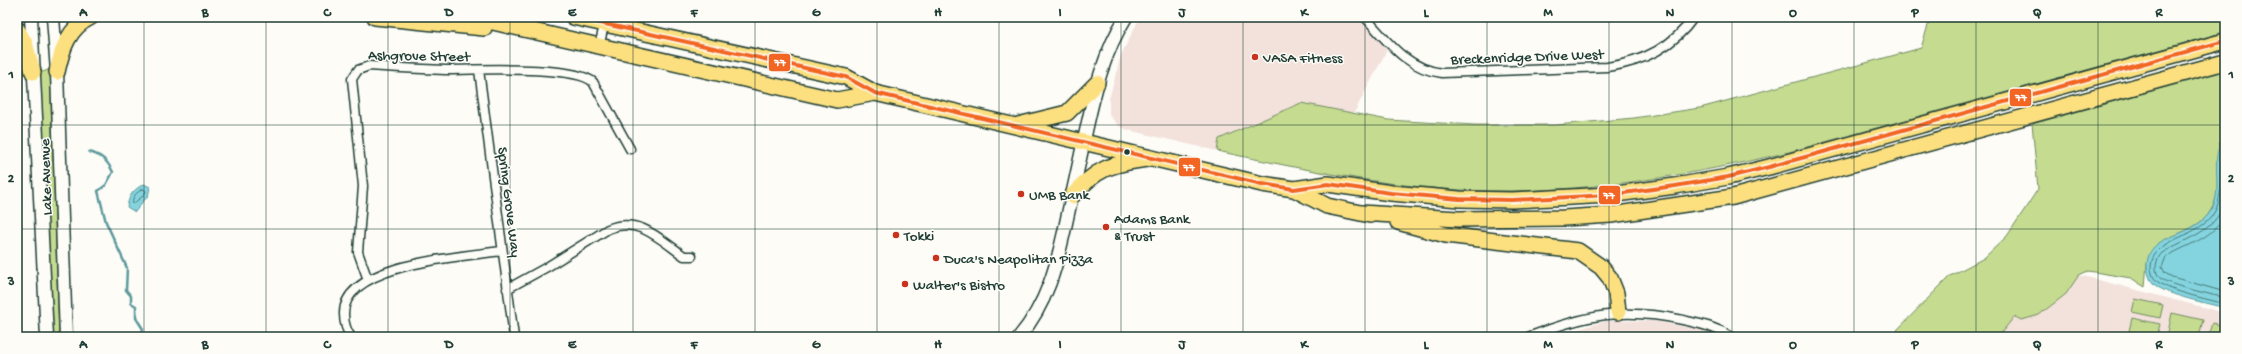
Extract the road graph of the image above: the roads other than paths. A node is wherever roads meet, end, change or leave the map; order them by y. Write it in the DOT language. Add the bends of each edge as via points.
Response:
graph roads {
  1 [pos="31,17"];
  2 [pos="53,17"];
  3 [pos="91,17"];
  4 [pos="375,17"];
  5 [pos="471,17"];
  6 [pos="573,17"];
  7 [pos="1126,17"];
  8 [pos="1365,17"];
  9 [pos="1694,17"];
  10 [pos="605,20"];
  11 [pos="17,29"];
  12 [pos="2225,41"];
  13 [pos="582,43"];
  14 [pos="599,47"];
  15 [pos="2225,62"];
  16 [pos="479,70"];
  17 [pos="33,72"];
  18 [pos="57,72"];
  19 [pos="1097,83"];
  20 [pos="875,93"];
  21 [pos="1015,125"];
  22 [pos="1084,141"];
  23 [pos="630,149"];
  24 [pos="1152,158"];
  25 [pos="1294,189"];
  26 [pos="1072,196"];
  27 [pos="1360,213"];
  28 [pos="502,252"];
  29 [pos="692,256"];
  30 [pos="368,280"];
  31 [pos="507,289"];
  32 [pos="1618,312"];
  33 [pos="47,337"];
  34 [pos="66,337"];
  35 [pos="351,337"];
  36 [pos="514,337"];
  37 [pos="1019,337"];
  38 [pos="1528,337"];
  39 [pos="1732,337"];
  1 -- 17 [label="main road, Lake Avenue"];
  2 -- 18 [label="main road, Lake Avenue"];
  3 -- 18 [label="highway" via="78,26 62,47"];
  4 -- 13 [label="highway" via="464,24"];
  5 -- 13 [label="highway"];
  6 -- 10 [label="highway"];
  7 -- 19 [label="main road" via="1110,44"];
  8 -- 9 [label="street, Breckenridge Drive West" via="1404,59 1425,69 1442,73 1607,67 1633,62 1660,50"];
  10 -- 14 [label="street"];
  10 -- 20 [label="highway" via="846,77"];
  11 -- 17 [label="highway"];
  12 -- 25 [label="highway" via="1768,167 1675,186 1609,195 1512,200 1391,193 1328,184"];
  13 -- 14 [label="highway"];
  14 -- 20 [label="highway" via="836,100"];
  15 -- 27 [label="highway" via="1774,187 1725,198 1611,215 1564,218 1458,219"];
  16 -- 23 [label="street, Ashgrove Street" via="526,70 569,73 586,77 592,82"];
  16 -- 28 [label="street, Spring Grove Way"];
  16 -- 30 [label="street, Ashgrove Street" via="370,66 363,67 354,74 352,86 362,186 358,252"];
  17 -- 33 [label="main road, Lake Avenue"];
  18 -- 34 [label="main road, Lake Avenue"];
  19 -- 21 [label="highway" via="1067,113"];
  19 -- 22 [label="main road"];
  20 -- 21 [label="highway"];
  21 -- 22 [label="highway"];
  22 -- 24 [label="highway"];
  22 -- 26 [label="main road"];
  24 -- 25 [label="highway"];
  24 -- 26 [label="highway" via="1106,167 1086,180"];
  25 -- 27 [label="highway" via="1327,206"];
  26 -- 37 [label="main road" via="1049,289 1032,321"];
  27 -- 32 [label="highway" via="1446,235 1578,251 1602,267 1610,278 1616,293"];
  28 -- 30 [label="street" via="421,263"];
  28 -- 31 [label="street, Spring Grove Way"];
  29 -- 31 [label="street" via="684,256 642,227 619,225"];
  30 -- 35 [label="street" via="356,289 346,303 344,320"];
  31 -- 36 [label="street, Spring Grove Way"];
  32 -- 38 [label="street" via="1600,314 1556,326"];
  32 -- 39 [label="street" via="1655,314 1713,326"];
}
